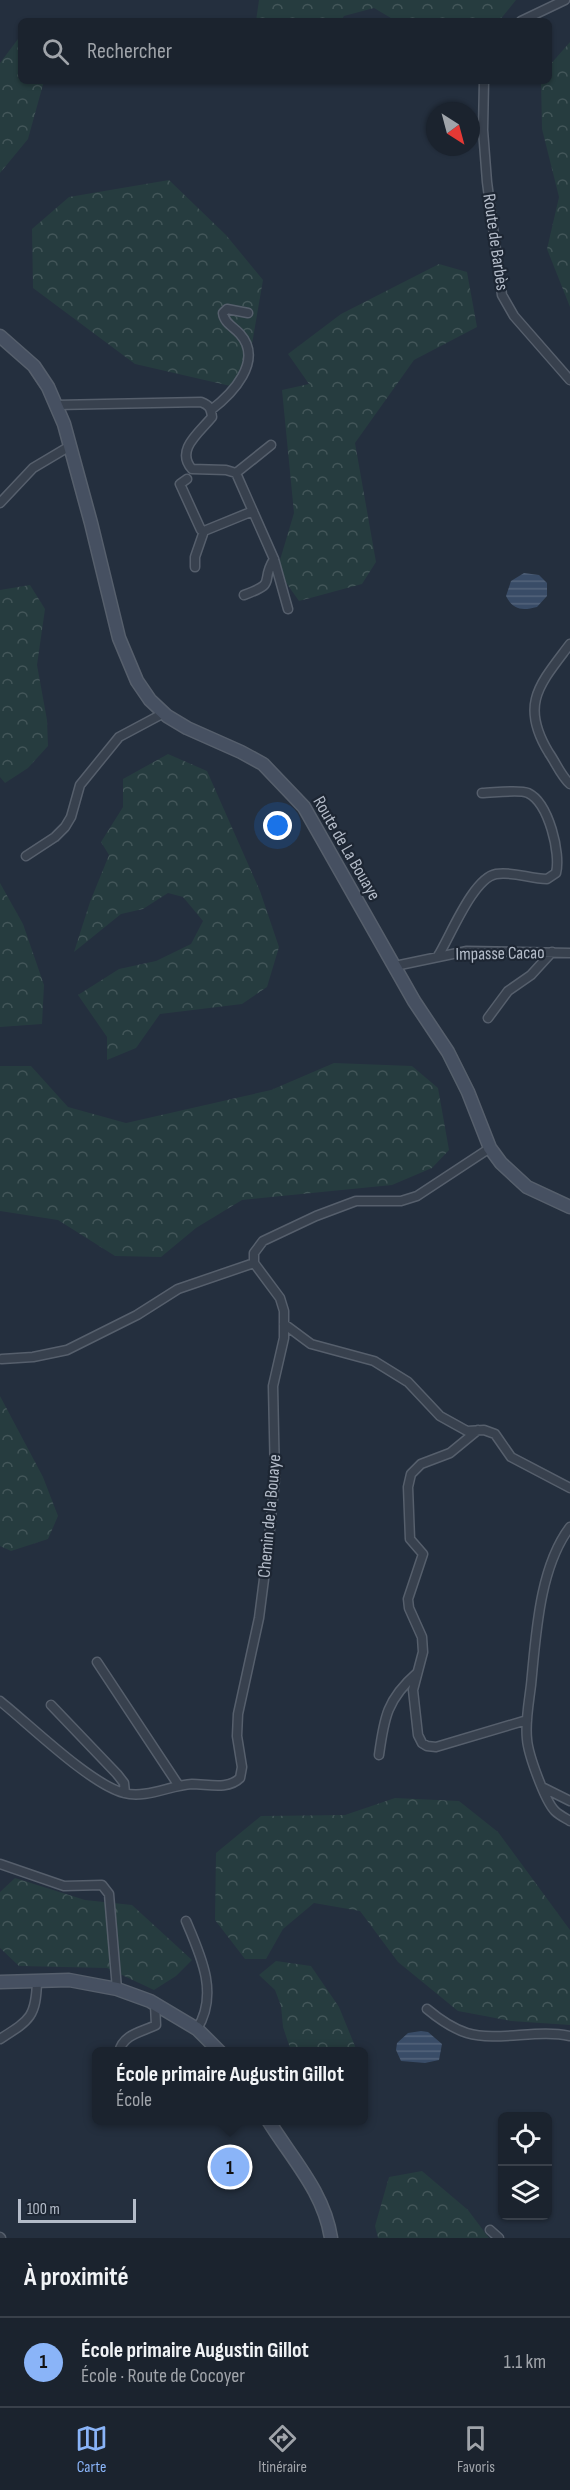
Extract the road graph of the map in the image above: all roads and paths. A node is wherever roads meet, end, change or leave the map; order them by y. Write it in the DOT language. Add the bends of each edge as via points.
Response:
graph roads {
  1 [pos="565,0"];
  2 [pos="527,18"];
  3 [pos="484,84"];
  4 [pos="248,313"];
  5 [pos="0,336"];
  6 [pos="570,380"];
  7 [pos="56,405"];
  8 [pos="212,410"];
  9 [pos="271,445"];
  10 [pos="70,446"];
  11 [pos="236,473"];
  12 [pos="187,479"];
  13 [pos="0,503"];
  14 [pos="253,511"];
  15 [pos="204,531"];
  16 [pos="274,559"];
  17 [pos="195,567"];
  18 [pos="244,595"];
  19 [pos="288,609"];
  20 [pos="570,644"];
  21 [pos="164,713"];
  22 [pos="570,784"];
  23 [pos="482,793"];
  24 [pos="26,856"];
  25 [pos="552,952"];
  26 [pos="570,953"];
  27 [pos="438,956"];
  28 [pos="395,966"];
  29 [pos="488,1018"];
  30 [pos="490,1148"];
  31 [pos="570,1207"];
  32 [pos="254,1263"];
  33 [pos="284,1324"];
  34 [pos="2,1359"];
  35 [pos="478,1430"];
  36 [pos="570,1488"];
  37 [pos="570,1527"];
  38 [pos="97,1662"];
  39 [pos="417,1673"];
  40 [pos="0,1701"];
  41 [pos="51,1705"];
  42 [pos="527,1720"];
  43 [pos="379,1755"];
  44 [pos="179,1786"];
  45 [pos="544,1788"];
  46 [pos="125,1793"];
  47 [pos="568,1797"];
  48 [pos="570,1821"];
  49 [pos="0,1864"];
  50 [pos="186,1921"];
  51 [pos="37,1981"];
  52 [pos="0,1982"];
  53 [pos="117,1989"];
  54 [pos="155,2004"];
  55 [pos="427,2009"];
  56 [pos="196,2029"];
  57 [pos="570,2036"];
  58 [pos="0,2039"];
  59 [pos="120,2047"];
  60 [pos="215,2047"];
  61 [pos="271,2125"];
  62 [pos="490,2230"];
  63 [pos="331,2238"];
  64 [pos="499,2238"];
  1 -- 2 [label="street"];
  3 -- 6 [label="street, Route de Barbès" via="487,183 502,295 514,315"];
  4 -- 8 [label="street" via="227,309 223,313 242,336 248,350 247,367 229,396"];
  5 -- 7 [label="main road, Route de La Bouaye" via="34,366"];
  7 -- 8 [label="street" via="201,402"];
  7 -- 10 [label="main road, Route de La Bouaye"];
  8 -- 11 [label="street" via="212,417 186,449 185,457 192,469"];
  9 -- 11 [label="street"];
  10 -- 13 [label="street" via="33,468"];
  10 -- 21 [label="main road, Route de La Bouaye" via="119,638 137,681"];
  11 -- 14 [label="street"];
  12 -- 15 [label="street" via="180,484"];
  14 -- 15 [label="street"];
  14 -- 16 [label="street"];
  15 -- 17 [label="street"];
  16 -- 18 [label="street" via="265,586"];
  16 -- 19 [label="street"];
  20 -- 22 [label="street" via="548,673 534,701 536,724 544,744"];
  21 -- 24 [label="street" via="119,737 80,785 64,827"];
  21 -- 28 [label="main road, Route de La Bouaye" via="263,764 284,784 304,807"];
  23 -- 27 [label="street" via="520,792 534,798 544,812 559,863 556,873 547,879 509,874 488,878 466,904"];
  25 -- 26 [label="street, Impasse Cacao"];
  25 -- 27 [label="street, Impasse Cacao" via="467,951"];
  25 -- 29 [label="street" via="531,975 508,991"];
  27 -- 28 [label="street, Impasse Cacao"];
  28 -- 30 [label="main road, Route de La Bouaye" via="458,1072"];
  30 -- 31 [label="main road, Route de La Bouaye" via="527,1187"];
  30 -- 32 [label="street" via="417,1196 400,1201 356,1202 262,1241 254,1253"];
  32 -- 33 [label="street, Chemin de la Bouaye" via="280,1298"];
  32 -- 34 [label="street" via="178,1289 137,1315 67,1350"];
  33 -- 35 [label="street" via="311,1344 374,1360 408,1382 440,1416 467,1431"];
  33 -- 44 [label="street, Chemin de la Bouaye" via="273,1386 272,1514 259,1618 238,1714 241,1776 227,1785"];
  35 -- 36 [label="street" via="495,1434 511,1457"];
  35 -- 39 [label="street" via="450,1453 421,1464 411,1474 410,1539 423,1554 408,1599 422,1637 423,1652"];
  37 -- 42 [label="street" via="545,1581"];
  38 -- 44 [label="street"];
  39 -- 42 [label="street" via="414,1690 418,1735 427,1746 436,1747"];
  39 -- 43 [label="street" via="390,1703"];
  40 -- 46 [label="street" via="84,1771"];
  41 -- 46 [label="street" via="117,1774"];
  42 -- 45 [label="street" via="526,1738"];
  44 -- 46 [label="street, Chemin de la Bouaye"];
  45 -- 47 [label="street"];
  45 -- 48 [label="street" via="553,1809"];
  49 -- 53 [label="street" via="64,1886 105,1887 109,1894"];
  50 -- 56 [label="street" via="201,1956 207,1990 207,2007"];
  51 -- 52 [label="main road"];
  51 -- 53 [label="main road" via="87,1982"];
  51 -- 58 [label="street" via="34,2010 18,2028"];
  53 -- 54 [label="main road"];
  54 -- 56 [label="main road"];
  54 -- 59 [label="street" via="156,2025 133,2035"];
  55 -- 57 [label="street" via="445,2024 467,2033"];
  56 -- 60 [label="main road"];
  61 -- 63 [label="main road" via="324,2207"];
  62 -- 64 [label="street"];
}
